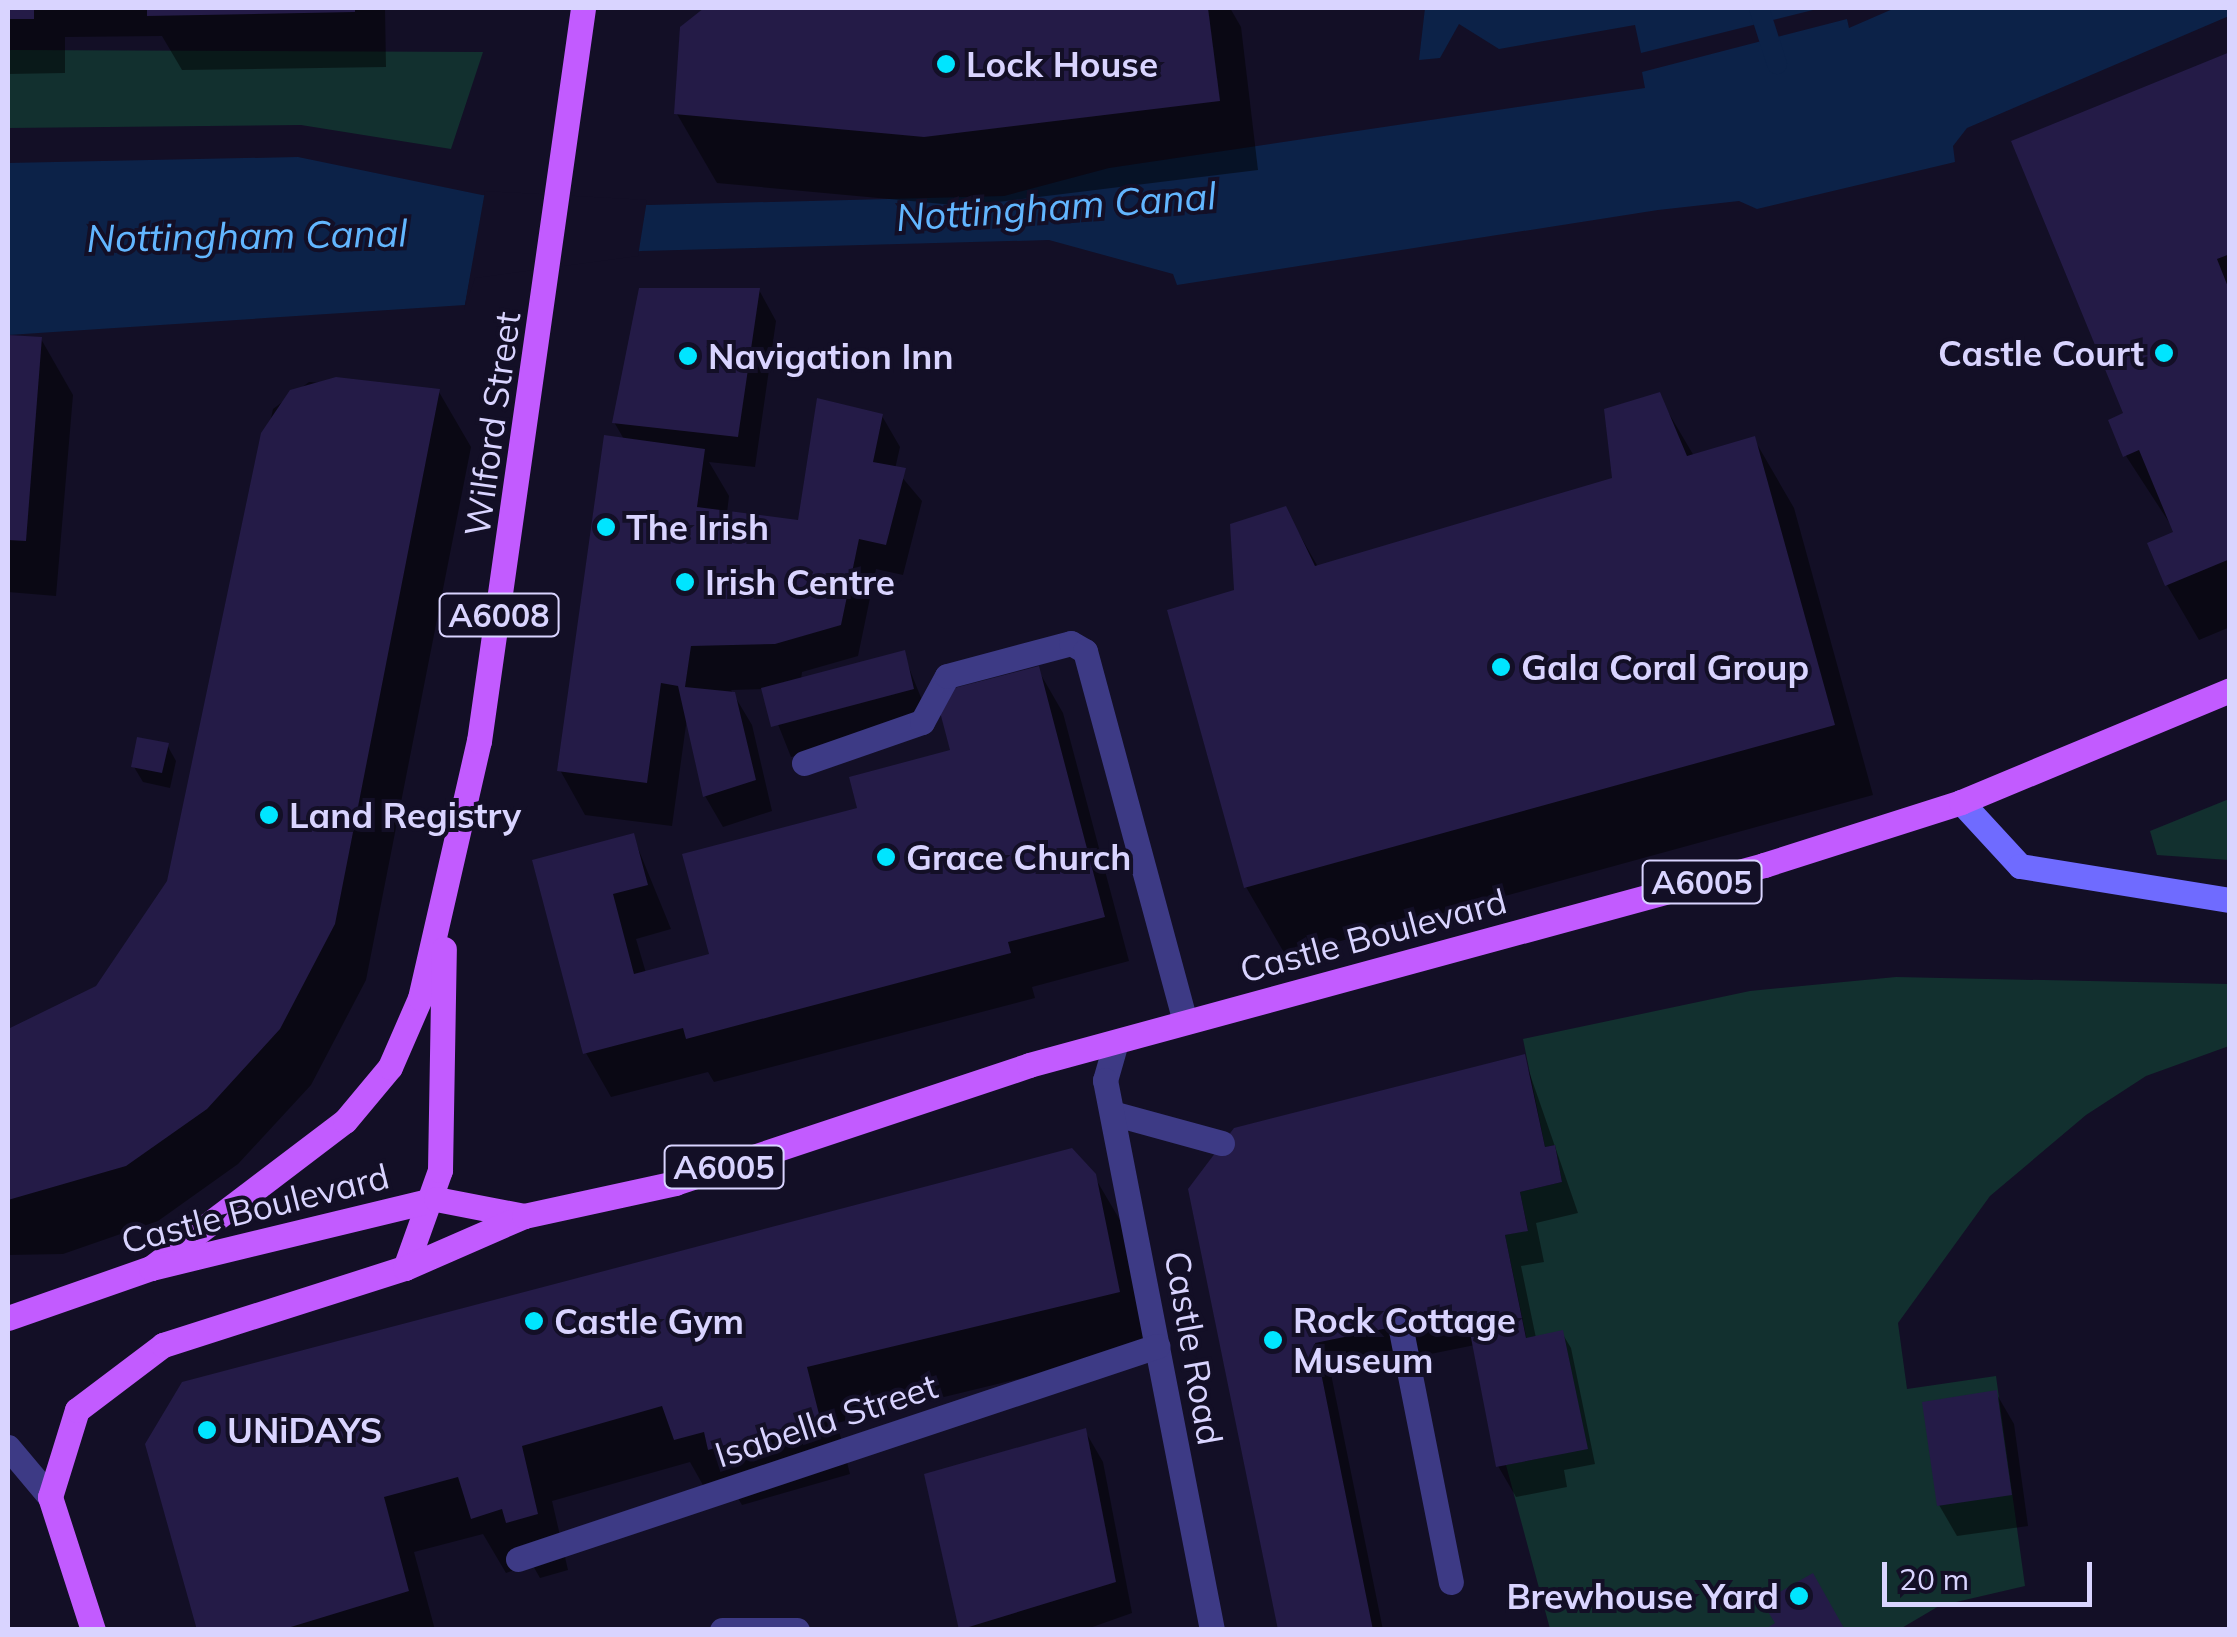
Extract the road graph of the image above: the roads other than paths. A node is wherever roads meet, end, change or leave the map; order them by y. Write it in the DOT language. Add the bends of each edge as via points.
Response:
graph roads {
  1 [pos="583,8"];
  2 [pos="2230,690"];
  3 [pos="804,763"];
  4 [pos="1961,802"];
  5 [pos="2230,900"];
  6 [pos="444,909"];
  7 [pos="1185,1022"];
  8 [pos="1116,1042"];
  9 [pos="1078,1052"];
  10 [pos="1105,1080"];
  11 [pos="1112,1113"];
  12 [pos="1222,1144"];
  13 [pos="436,1199"];
  14 [pos="524,1216"];
  15 [pos="151,1268"];
  16 [pos="405,1268"];
  17 [pos="8,1318"];
  18 [pos="1400,1325"];
  19 [pos="1157,1346"];
  20 [pos="8,1448"];
  21 [pos="50,1497"];
  22 [pos="518,1560"];
  23 [pos="1451,1582"];
  24 [pos="93,1630"];
  25 [pos="722,1630"];
  26 [pos="798,1630"];
  27 [pos="1212,1630"];
  1 -- 6 [label="main road, Wilford Street / A6008" via="568,152"];
  2 -- 4 [label="main road, Castle Boulevard / A6005"];
  3 -- 7 [label="street" via="922,722 947,676 1071,643 1085,651"];
  4 -- 5 [label="street" via="2020,866"];
  4 -- 7 [label="main road, Castle Boulevard / A6005"];
  6 -- 13 [label="main road, Wilford Street / A6008"];
  6 -- 15 [label="main road, Wilford Street / A6008" via="390,1066 267,1188"];
  7 -- 8 [label="main road, Castle Boulevard / A6005"];
  8 -- 9 [label="main road, Castle Boulevard / A6005"];
  8 -- 10 [label="street, Castle Road"];
  9 -- 10 [label="street"];
  9 -- 14 [label="main road, Castle Boulevard / A6005" via="675,1183"];
  10 -- 11 [label="street, Castle Road"];
  11 -- 12 [label="street"];
  11 -- 19 [label="street, Castle Road"];
  13 -- 14 [label="main road, Castle Boulevard"];
  13 -- 15 [label="main road, Castle Boulevard"];
  13 -- 16 [label="main road, Wilford Street / A6008"];
  14 -- 16 [label="main road, Castle Boulevard / A6005"];
  15 -- 17 [label="main road, Castle Boulevard"];
  16 -- 21 [label="main road, Castle Boulevard" via="163,1345 77,1410"];
  18 -- 23 [label="street"];
  19 -- 22 [label="street, Isabella Street"];
  19 -- 27 [label="street, Castle Road"];
  20 -- 21 [label="street"];
  21 -- 24 [label="main road"];
  25 -- 26 [label="street"];
}
